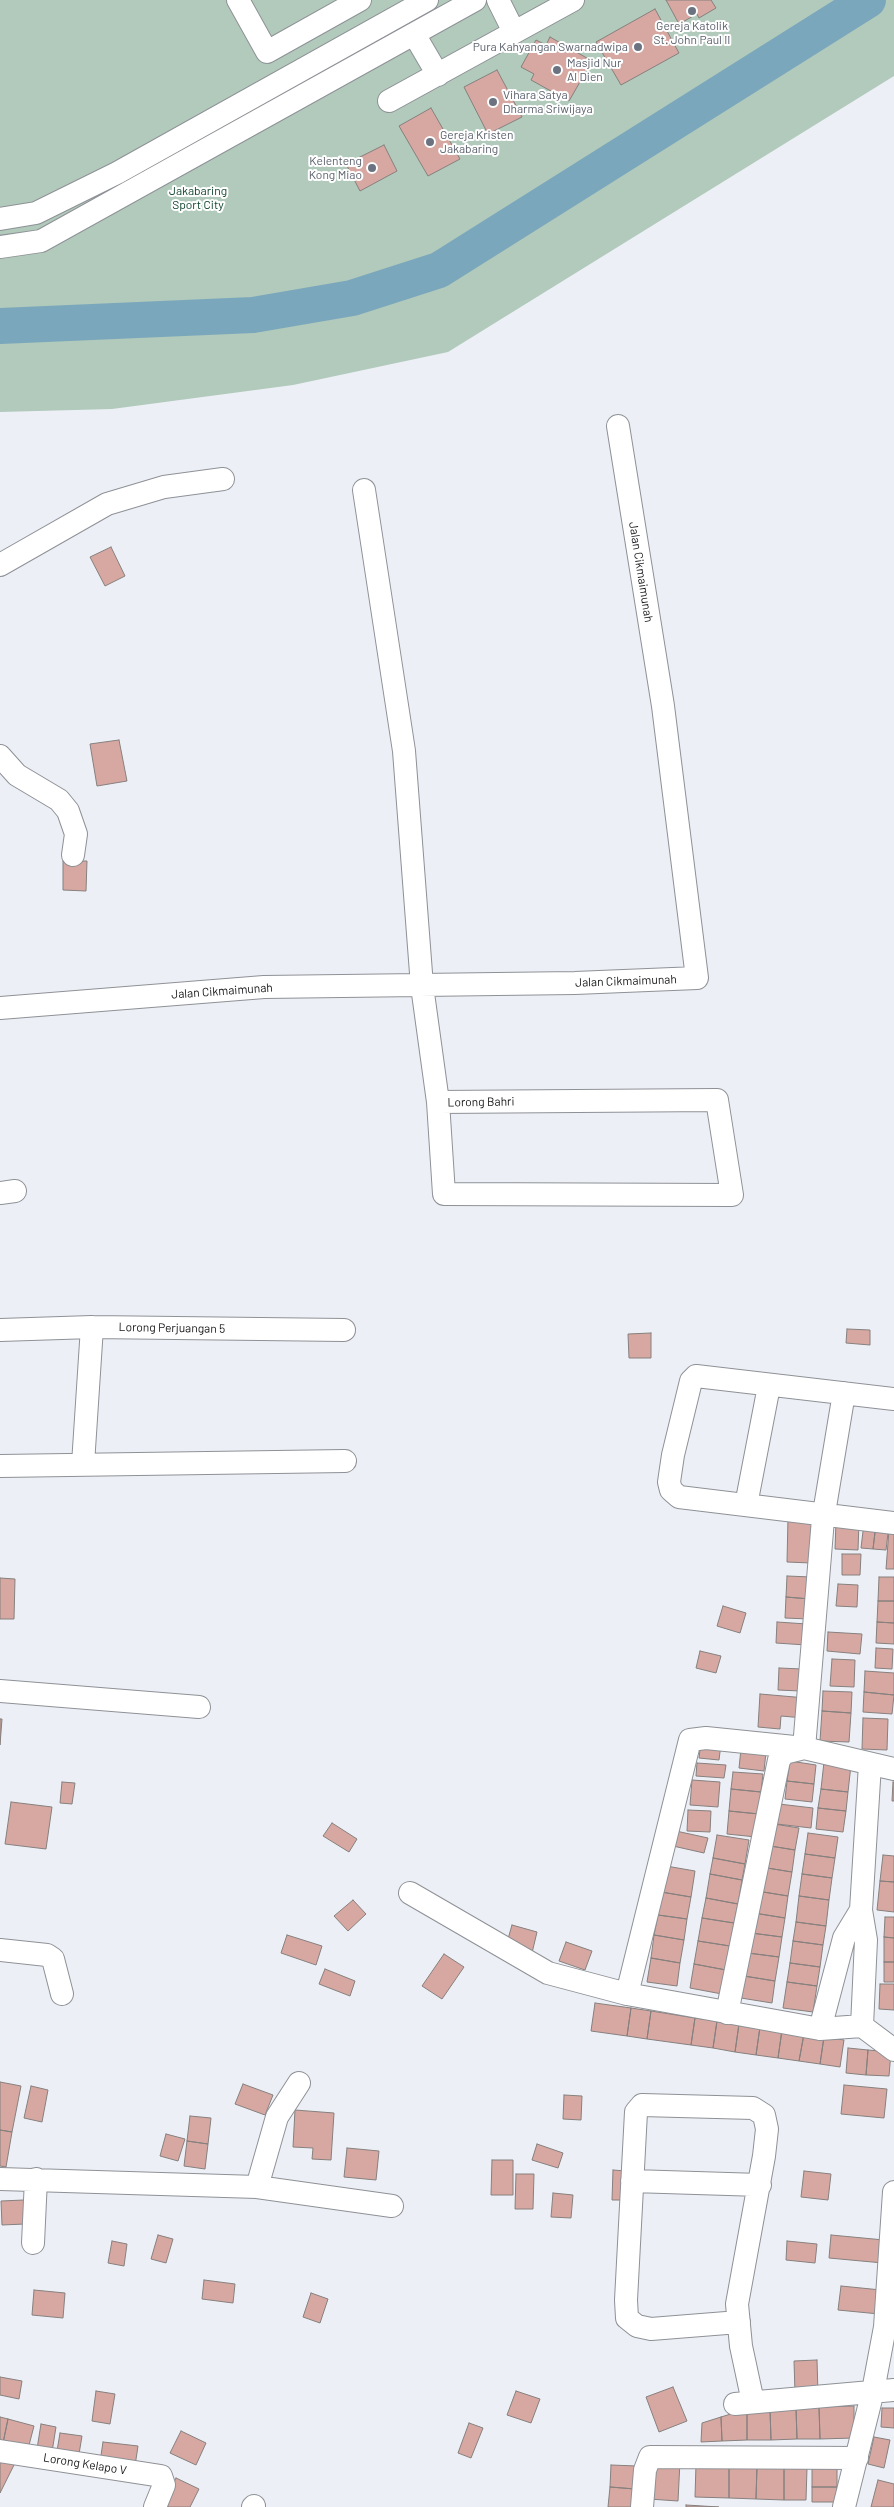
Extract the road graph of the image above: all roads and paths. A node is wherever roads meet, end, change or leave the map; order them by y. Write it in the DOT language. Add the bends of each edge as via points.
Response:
graph roads {
  1 [pos="238,0"];
  2 [pos="427,0"];
  3 [pos="475,0"];
  4 [pos="498,0"];
  5 [pos="573,0"];
  6 [pos="357,2"];
  7 [pos="541,8"];
  8 [pos="370,32"];
  9 [pos="514,32"];
  10 [pos="414,34"];
  11 [pos="382,51"];
  12 [pos="438,75"];
  13 [pos="389,101"];
  14 [pos="0,220"];
  15 [pos="0,247"];
  16 [pos="618,426"];
  17 [pos="223,479"];
  18 [pos="364,490"];
  19 [pos="0,565"];
  20 [pos="0,756"];
  21 [pos="73,855"];
  22 [pos="422,986"];
  23 [pos="0,1008"];
  24 [pos="438,1102"];
  25 [pos="92,1327"];
  26 [pos="0,1330"];
  27 [pos="344,1330"];
  28 [pos="768,1386"];
  29 [pos="844,1393"];
  30 [pos="894,1399"];
  31 [pos="345,1461"];
  32 [pos="83,1464"];
  33 [pos="0,1466"];
  34 [pos="746,1505"];
  35 [pos="824,1514"];
  36 [pos="894,1522"];
  37 [pos="0,1692"];
  38 [pos="199,1707"];
  39 [pos="804,1748"];
  40 [pos="870,1764"];
  41 [pos="894,1769"];
  42 [pos="410,1894"];
  43 [pos="861,1910"];
  44 [pos="0,1950"];
  45 [pos="62,1994"];
  46 [pos="627,1994"];
  47 [pos="727,2013"];
  48 [pos="862,2026"];
  49 [pos="820,2029"];
  50 [pos="894,2050"];
  51 [pos="299,2083"];
  52 [pos="0,2179"];
  53 [pos="36,2179"];
  54 [pos="632,2181"];
  55 [pos="760,2185"];
  56 [pos="257,2187"];
  57 [pos="894,2192"];
  58 [pos="392,2206"];
  59 [pos="33,2243"];
  60 [pos="739,2322"];
  61 [pos="883,2391"];
  62 [pos="0,2451"];
  63 [pos="856,2458"];
  64 [pos="155,2507"];
  65 [pos="642,2507"];
  66 [pos="844,2507"];
  1 -- 6 [label="street" via="267,52"];
  2 -- 8 [label="street"];
  3 -- 10 [label="street"];
  4 -- 9 [label="street"];
  5 -- 7 [label="street"];
  6 -- 8 [label="street"];
  7 -- 9 [label="street"];
  8 -- 11 [label="street"];
  8 -- 14 [label="street" via="117,173 36,213"];
  9 -- 12 [label="street"];
  10 -- 11 [label="street"];
  10 -- 12 [label="street"];
  11 -- 15 [label="street" via="41,241"];
  12 -- 13 [label="street"];
  16 -- 22 [label="street, Jalan Cikmaimunah" via="663,706 697,978"];
  17 -- 19 [label="street" via="164,486 107,504"];
  18 -- 22 [label="street" via="404,751"];
  20 -- 21 [label="street" via="17,775 59,800 68,811 76,834"];
  22 -- 23 [label="street, Jalan Cikmaimunah" via="264,987"];
  22 -- 24 [label="street"];
  24 -- 24 [label="street, Lorong Bahri" via="717,1100 732,1195 444,1194"];
  25 -- 26 [label="street, Lorong Perjuangan 5"];
  25 -- 27 [label="street, Lorong Perjuangan 5"];
  25 -- 32 [label="street"];
  28 -- 29 [label="street"];
  28 -- 34 [label="street"];
  28 -- 34 [label="street" via="696,1376 691,1381 673,1455 669,1486 679,1498"];
  29 -- 30 [label="street"];
  29 -- 35 [label="street"];
  31 -- 32 [label="street"];
  32 -- 33 [label="street"];
  34 -- 35 [label="street"];
  35 -- 36 [label="street"];
  35 -- 39 [label="street"];
  37 -- 38 [label="street"];
  39 -- 40 [label="street"];
  39 -- 46 [label="street" via="706,1738 690,1740"];
  39 -- 47 [label="street" via="784,1753 779,1760"];
  40 -- 41 [label="street"];
  40 -- 43 [label="street"];
  42 -- 46 [label="street" via="548,1973"];
  43 -- 48 [label="street" via="866,1940"];
  43 -- 49 [label="street" via="844,1938"];
  44 -- 45 [label="street" via="47,1955 53,1959"];
  46 -- 47 [label="street"];
  47 -- 49 [label="street"];
  48 -- 49 [label="street"];
  48 -- 50 [label="street"];
  51 -- 56 [label="street" via="277,2117"];
  52 -- 53 [label="street"];
  53 -- 56 [label="street"];
  53 -- 59 [label="street"];
  54 -- 55 [label="street"];
  54 -- 55 [label="street" via="638,2108 647,2104 670,2104 760,2110 767,2129"];
  54 -- 60 [label="street" via="626,2308 630,2323 651,2329"];
  55 -- 60 [label="street" via="740,2282"];
  56 -- 58 [label="street"];
  57 -- 61 [label="street"];
  60 -- 61 [label="street" via="744,2403"];
  61 -- 63 [label="street"];
  62 -- 64 [label="street, Lorong Kelapo V" via="161,2476 164,2485"];
  63 -- 65 [label="street" via="650,2456 645,2470"];
  63 -- 66 [label="street"];
}
